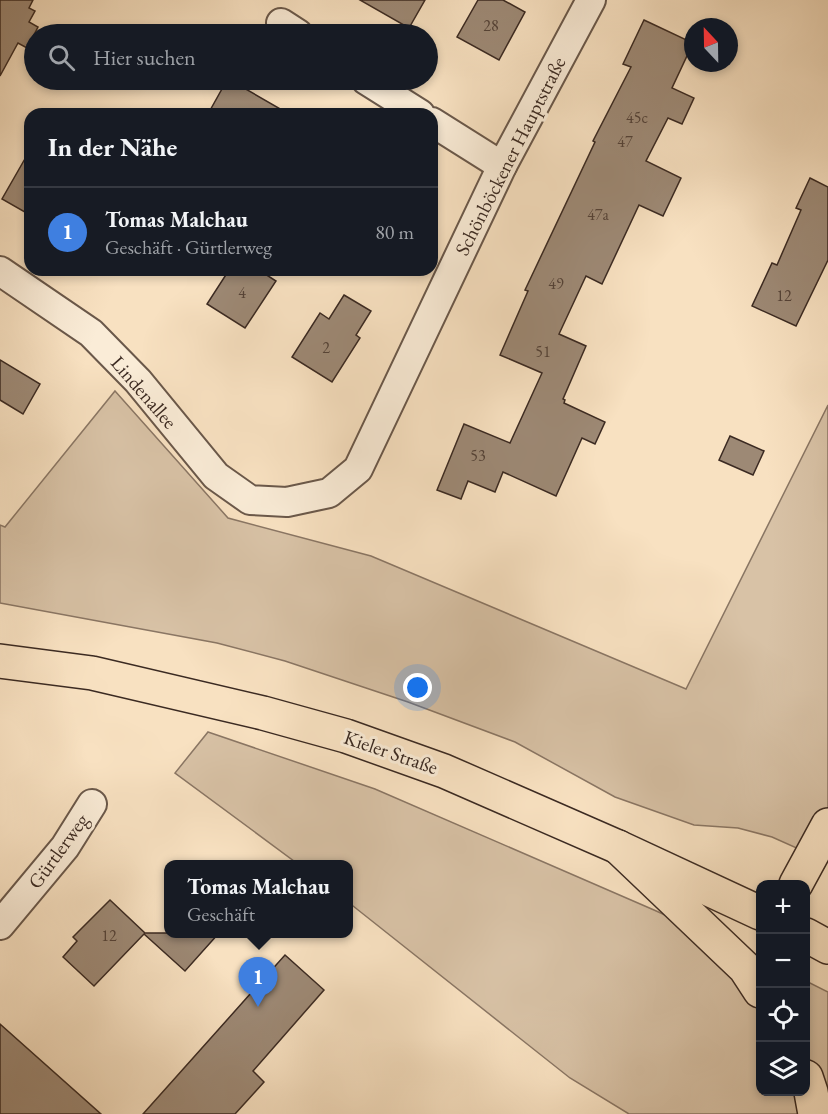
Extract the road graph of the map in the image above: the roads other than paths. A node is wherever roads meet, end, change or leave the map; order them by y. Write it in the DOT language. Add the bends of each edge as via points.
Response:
graph roads {
  1 [pos="591,0"];
  2 [pos="382,90"];
  3 [pos="410,108"];
  4 [pos="438,126"];
  5 [pos="502,166"];
  6 [pos="0,271"];
  7 [pos="287,502"];
  8 [pos="0,661"];
  9 [pos="92,804"];
  10 [pos="828,825"];
  11 [pos="618,847"];
  12 [pos="799,880"];
  13 [pos="756,911"];
  14 [pos="0,925"];
  15 [pos="810,937"];
  16 [pos="828,947"];
  17 [pos="758,988"];
  18 [pos="810,1089"];
  19 [pos="815,1114"];
  1 -- 5 [label="street, Schönböckener Hauptstraße"];
  2 -- 3 [label="street"];
  4 -- 5 [label="street"];
  5 -- 7 [label="street, Schönböckener Hauptstraße" via="358,469 329,493"];
  6 -- 7 [label="street, Lindenallee" via="91,333 138,381 216,476 250,500"];
  8 -- 11 [label="main road, Kieler Straße" via="92,673 346,736 444,771"];
  9 -- 14 [label="street, Gürtlerweg" via="65,847"];
  10 -- 12 [label="main road"];
  11 -- 13 [label="main road, Kieler Straße"];
  11 -- 17 [label="main road" via="745,968"];
  15 -- 16 [label="main road"];
  18 -- 19 [label="main road"];
}
